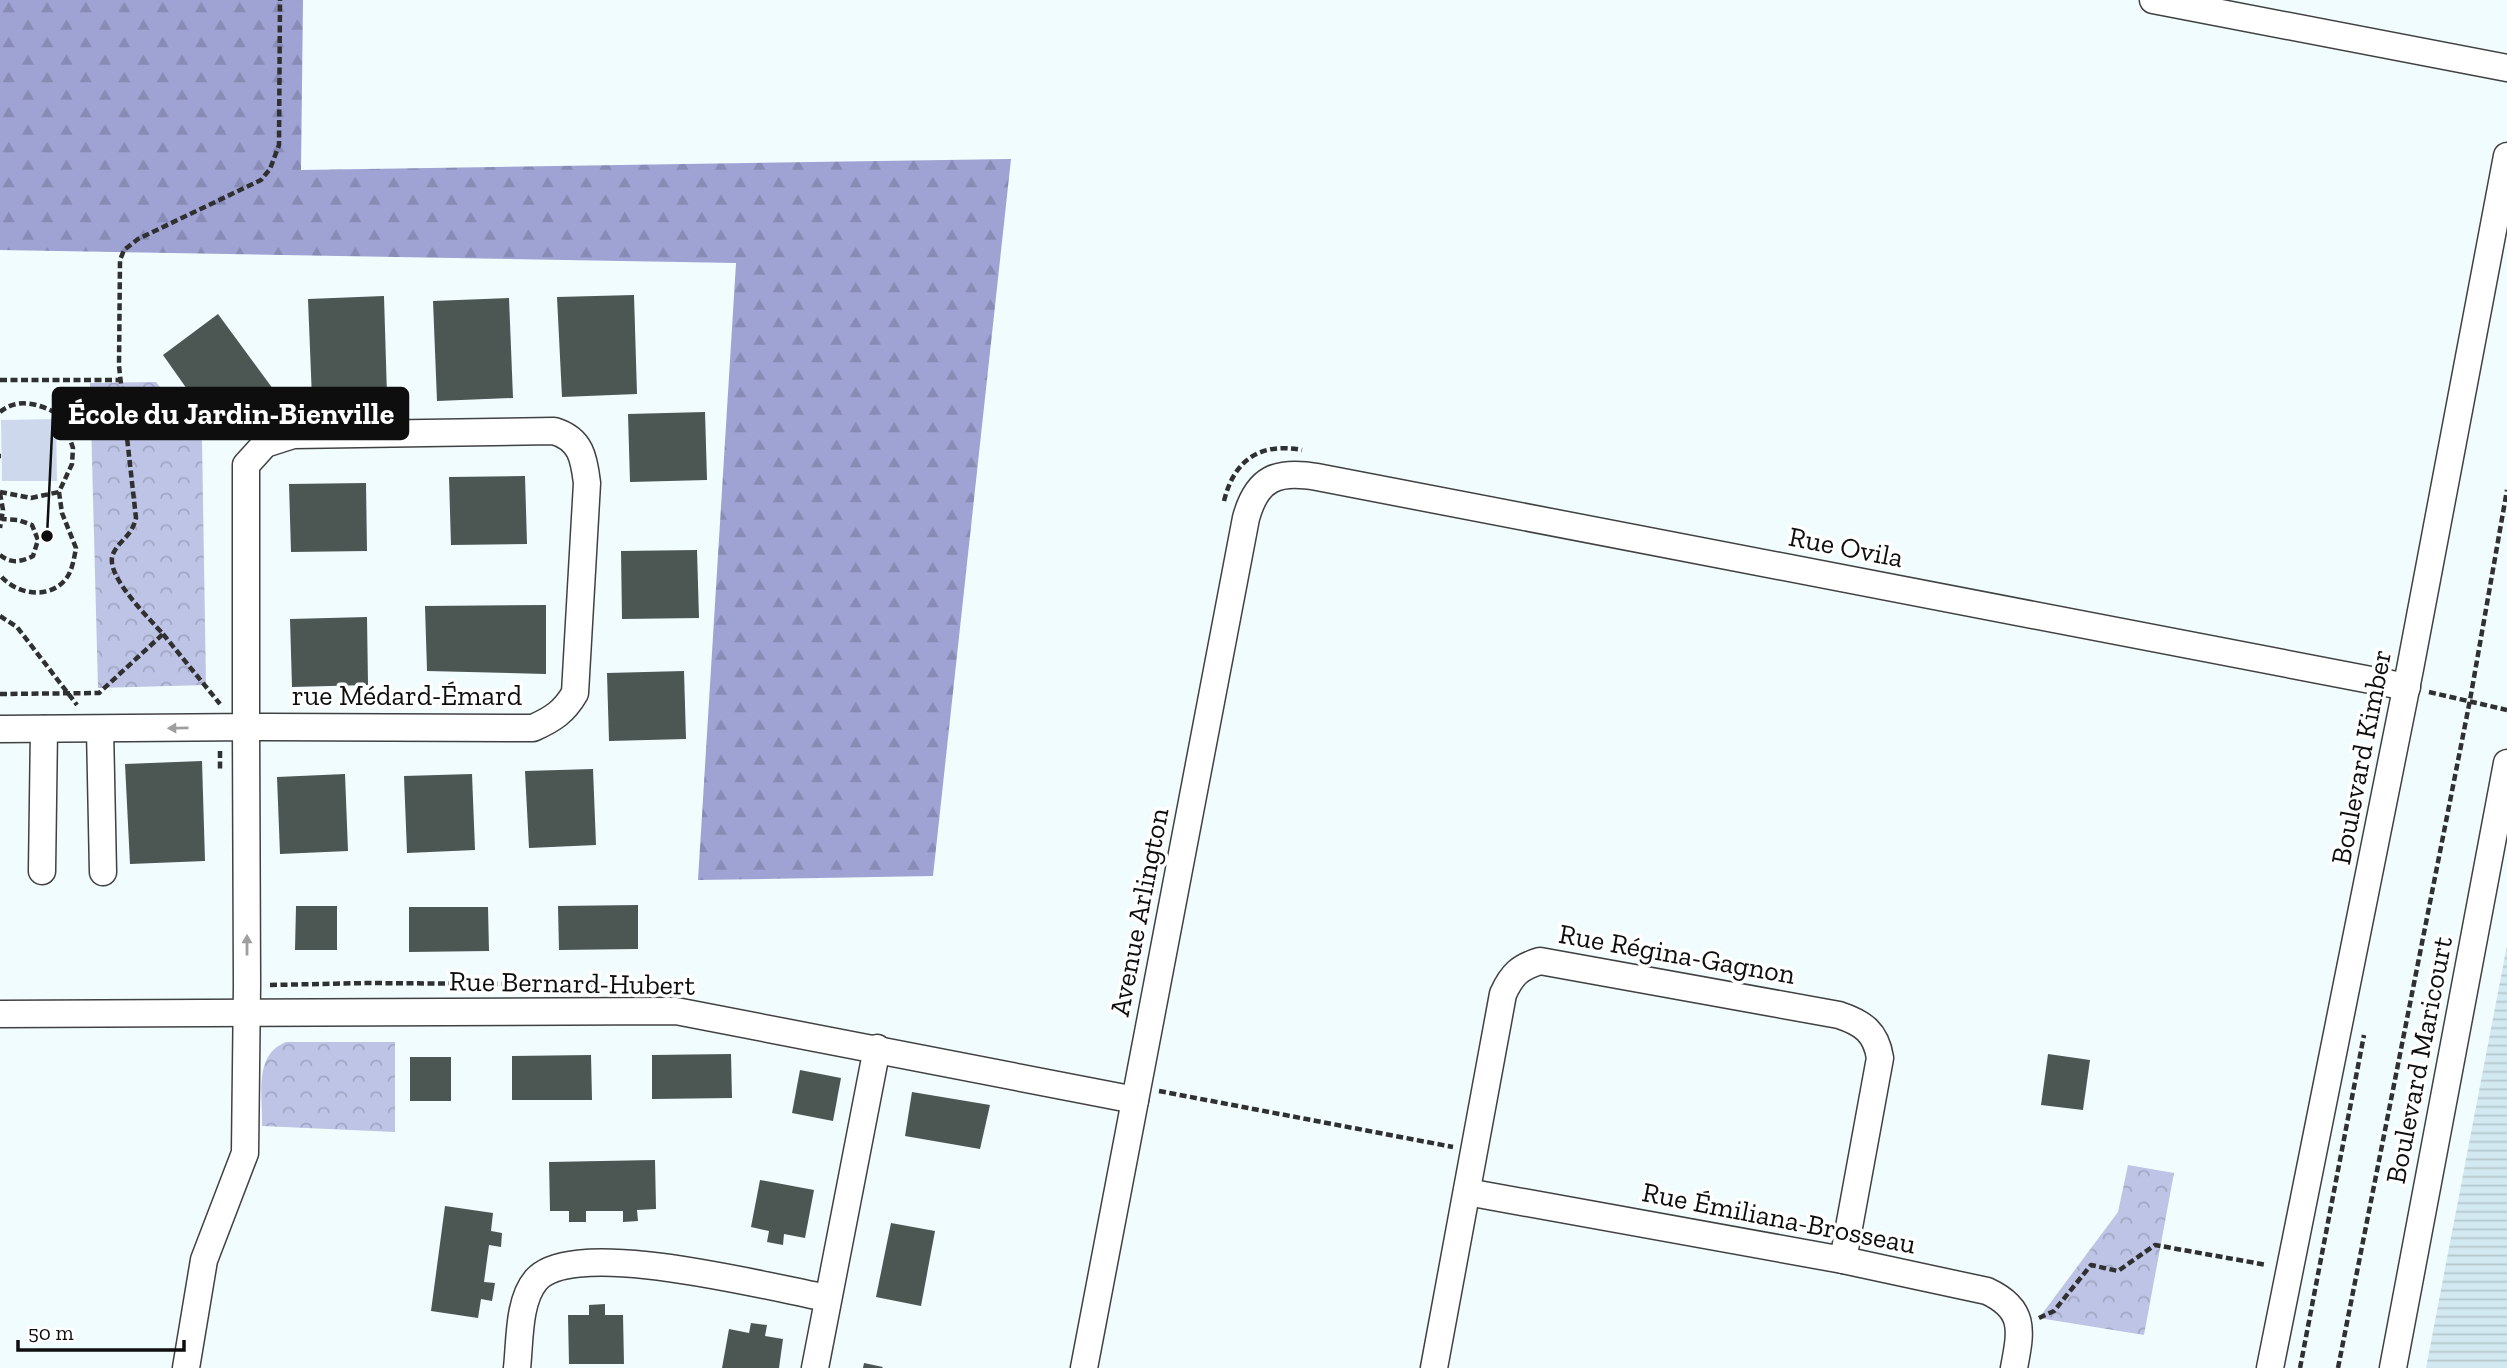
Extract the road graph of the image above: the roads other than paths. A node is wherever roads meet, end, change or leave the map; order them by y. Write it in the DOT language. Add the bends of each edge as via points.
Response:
graph roads {
  1 [pos="2153,0"];
  2 [pos="2507,68"];
  3 [pos="2507,156"];
  4 [pos="1274,478"];
  5 [pos="2418,689"];
  6 [pos="246,727"];
  7 [pos="0,729"];
  8 [pos="44,729"];
  9 [pos="100,729"];
  10 [pos="2507,763"];
  11 [pos="42,871"];
  12 [pos="103,872"];
  13 [pos="247,1013"];
  14 [pos="0,1014"];
  15 [pos="877,1048"];
  16 [pos="1146,1096"];
  17 [pos="1467,1192"];
  18 [pos="1843,1260"];
  19 [pos="827,1298"];
  20 [pos="186,1368"];
  21 [pos="517,1368"];
  22 [pos="814,1368"];
  23 [pos="1084,1368"];
  24 [pos="1434,1368"];
  25 [pos="2014,1368"];
  26 [pos="2270,1368"];
  27 [pos="2393,1368"];
  1 -- 2 [label="street"];
  3 -- 5 [label="street, Boulevard Kimber"];
  4 -- 5 [label="street, Rue Ovila" via="1317,477"];
  4 -- 16 [label="street, Avenue Arlington" via="1258,489 1246,518"];
  5 -- 26 [label="street, Boulevard Kimber"];
  6 -- 6 [label="street, rue Médard-Émard" via="246,465 265,444 293,435 554,431 568,435 583,453 587,483 575,693 565,711 533,728"];
  6 -- 9 [label="street, one-way"];
  13 -- 6 [label="street, rue Médard-Émard, one-way"];
  7 -- 8 [label="street"];
  8 -- 9 [label="street"];
  8 -- 11 [label="street"];
  9 -- 12 [label="street"];
  10 -- 27 [label="street, Boulevard Maricourt"];
  13 -- 14 [label="street, Rue Bernard-Hubert"];
  13 -- 15 [label="street, Rue Bernard-Hubert" via="676,1011"];
  13 -- 20 [label="street, rue Médard-Émard" via="245,1153 204,1260"];
  15 -- 16 [label="street, Rue Bernard-Hubert"];
  15 -- 19 [label="street"];
  16 -- 23 [label="street, Avenue Arlington"];
  17 -- 18 [label="street, Rue Émiliana-Brosseau"];
  17 -- 18 [label="street, Rue Régina-Gagnon" via="1503,994 1510,978 1541,961 1585,968 1839,1015 1870,1031 1880,1058"];
  17 -- 24 [label="street, Rue Régina-Gagnon"];
  18 -- 25 [label="street, Rue Émiliana-Brosseau" via="1987,1291 2004,1299 2020,1327"];
  19 -- 21 [label="street" via="668,1267 575,1262 551,1269 537,1279 527,1295"];
  19 -- 22 [label="street"];
}
